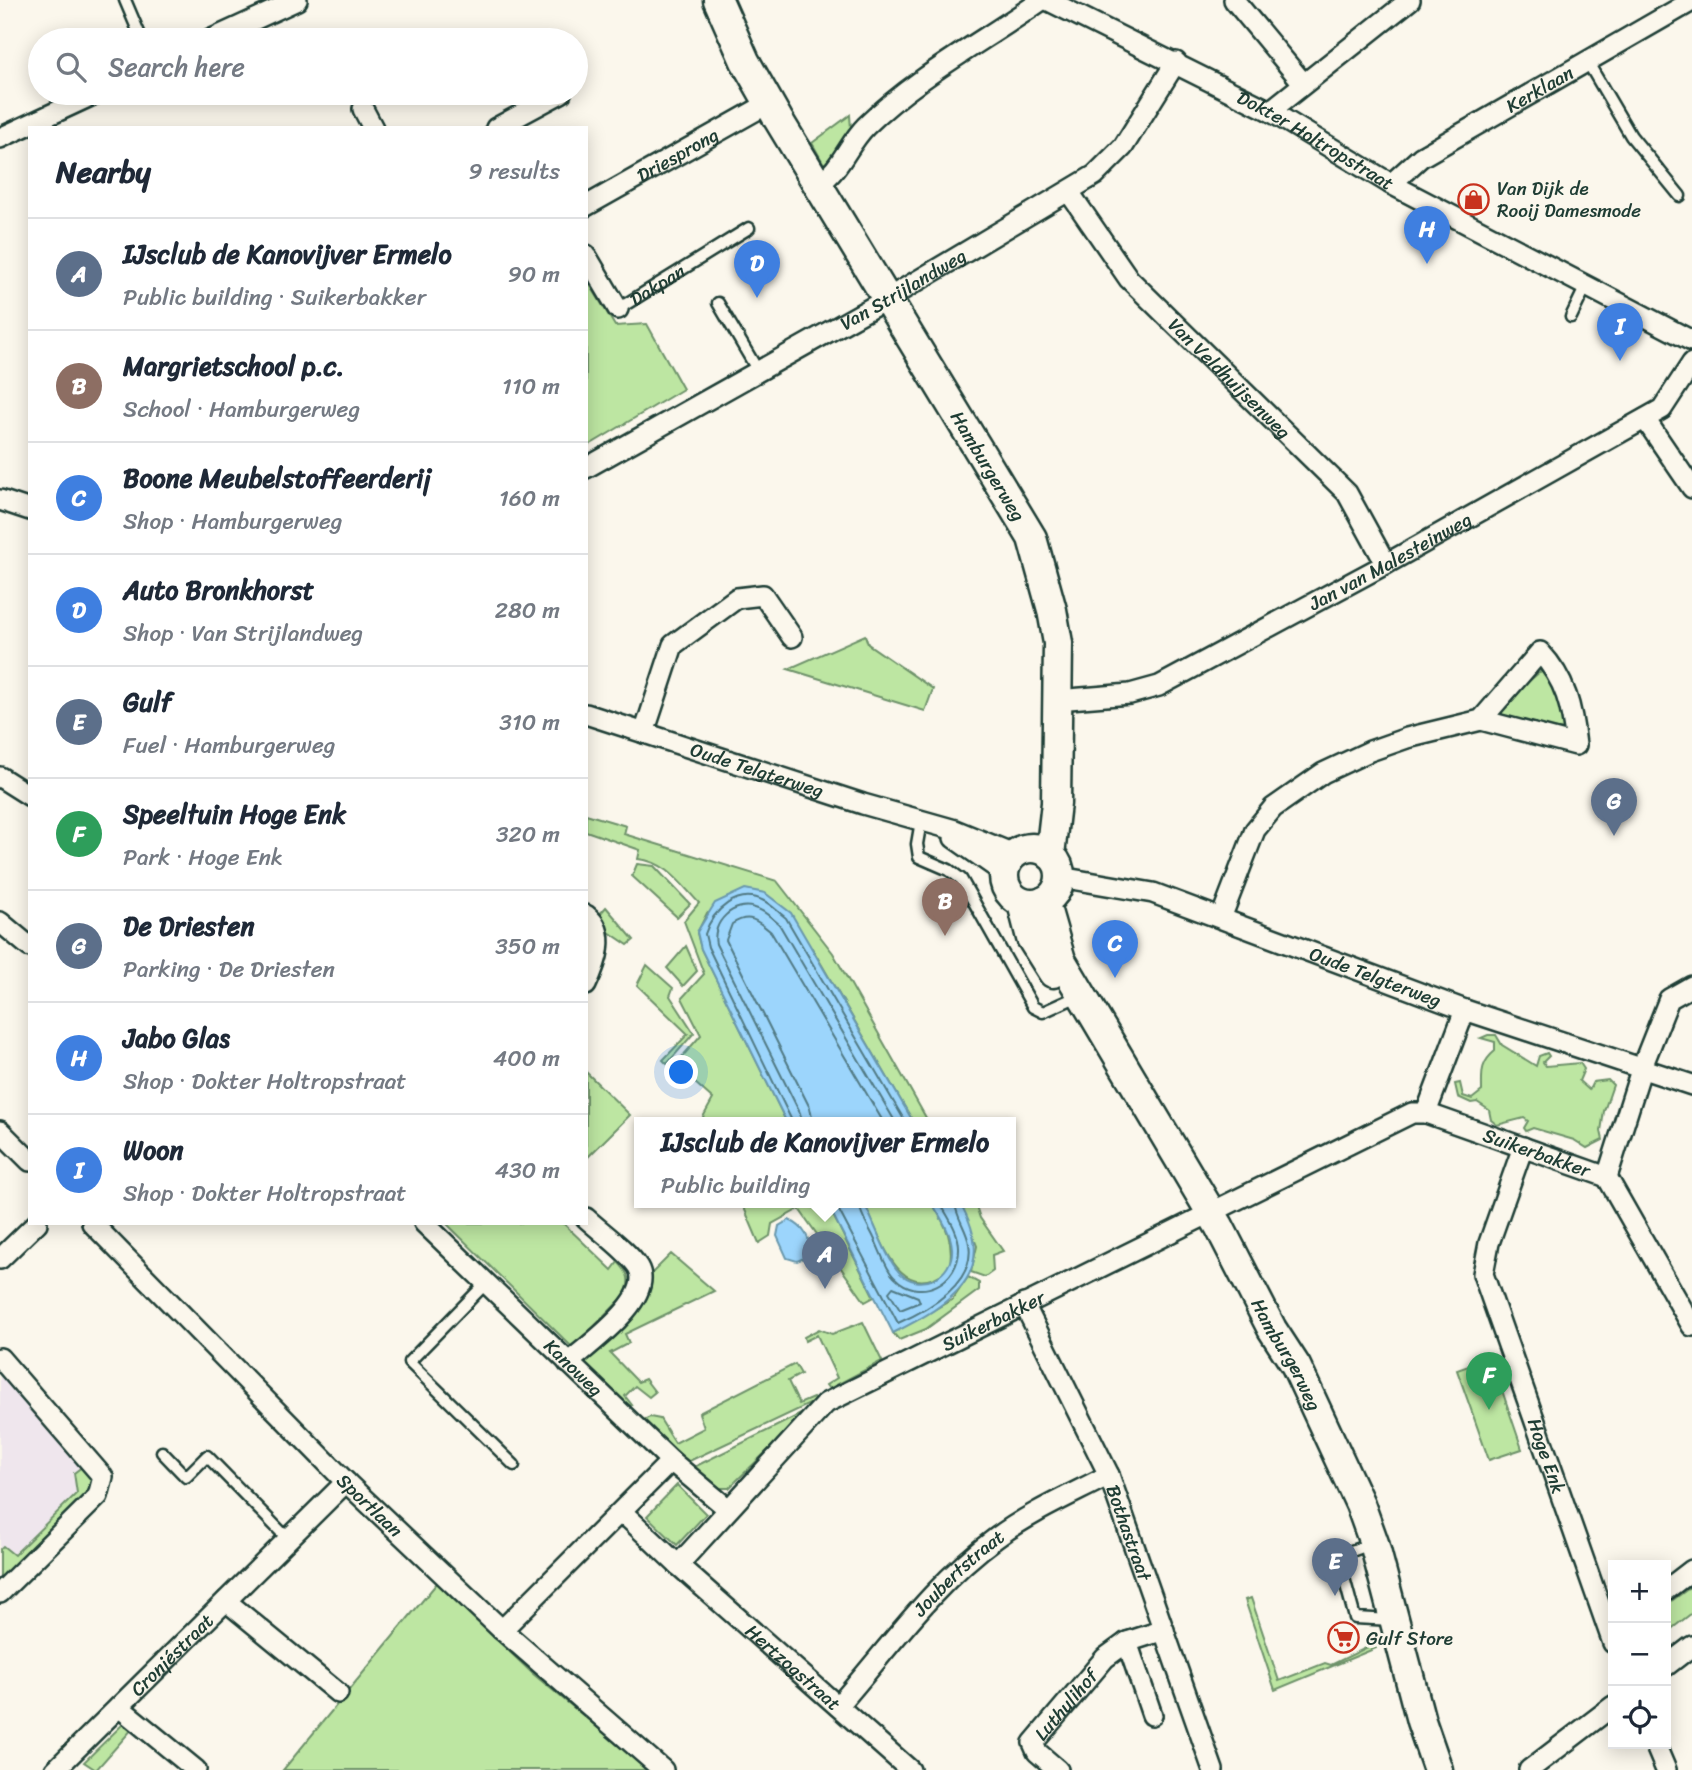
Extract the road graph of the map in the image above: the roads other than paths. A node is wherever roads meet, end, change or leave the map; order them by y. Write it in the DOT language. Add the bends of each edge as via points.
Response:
graph roads {
  1 [pos="125,0"];
  2 [pos="297,0"];
  3 [pos="718,0"];
  4 [pos="1045,0"];
  5 [pos="1234,0"];
  6 [pos="1410,0"];
  7 [pos="1692,1"];
  8 [pos="137,28"];
  9 [pos="236,28"];
  10 [pos="1587,61"];
  11 [pos="1177,62"];
  12 [pos="1303,83"];
  13 [pos="769,103"];
  14 [pos="71,105"];
  15 [pos="539,105"];
  16 [pos="363,109"];
  17 [pos="1270,111"];
  18 [pos="37,121"];
  19 [pos="30,126"];
  20 [pos="372,126"];
  21 [pos="500,126"];
  22 [pos="28,128"];
  23 [pos="0,138"];
  24 [pos="0,148"];
  25 [pos="820,184"];
  26 [pos="1391,184"];
  27 [pos="1069,192"];
  28 [pos="1680,196"];
  29 [pos="588,205"];
  30 [pos="749,228"];
  31 [pos="588,258"];
  32 [pos="1585,288"];
  33 [pos="887,299"];
  34 [pos="718,303"];
  35 [pos="618,309"];
  36 [pos="1571,317"];
  37 [pos="1692,341"];
  38 [pos="1692,363"];
  39 [pos="758,371"];
  40 [pos="1645,419"];
  41 [pos="588,467"];
  42 [pos="1692,488"];
  43 [pos="0,499"];
  44 [pos="28,509"];
  45 [pos="1386,564"];
  46 [pos="792,637"];
  47 [pos="1057,700"];
  48 [pos="588,716"];
  49 [pos="1481,720"];
  50 [pos="644,733"];
  51 [pos="0,777"];
  52 [pos="28,795"];
  53 [pos="925,822"];
  54 [pos="1032,861"];
  55 [pos="1033,902"];
  56 [pos="588,918"];
  57 [pos="1221,918"];
  58 [pos="0,922"];
  59 [pos="28,945"];
  60 [pos="588,981"];
  61 [pos="1692,986"];
  62 [pos="1082,1002"];
  63 [pos="1465,1010"];
  64 [pos="1642,1067"];
  65 [pos="1692,1085"];
  66 [pos="1426,1113"];
  67 [pos="0,1131"];
  68 [pos="1523,1147"];
  69 [pos="28,1159"];
  70 [pos="1607,1177"];
  71 [pos="1210,1211"];
  72 [pos="588,1219"];
  73 [pos="35,1225"];
  74 [pos="94,1225"];
  75 [pos="426,1225"];
  76 [pos="0,1259"];
  77 [pos="486,1283"];
  78 [pos="1024,1304"];
  79 [pos="1692,1326"];
  80 [pos="0,1358"];
  81 [pos="568,1363"];
  82 [pos="162,1452"];
  83 [pos="671,1461"];
  84 [pos="514,1465"];
  85 [pos="1109,1475"];
  86 [pos="346,1482"];
  87 [pos="727,1508"];
  88 [pos="622,1512"];
  89 [pos="288,1539"];
  90 [pos="1374,1543"];
  91 [pos="678,1565"];
  92 [pos="1692,1570"];
  93 [pos="1671,1586"];
  94 [pos="0,1593"];
  95 [pos="226,1601"];
  96 [pos="1395,1620"];
  97 [pos="1608,1623"];
  98 [pos="502,1630"];
  99 [pos="1164,1630"];
  100 [pos="1127,1642"];
  101 [pos="1692,1646"];
  102 [pos="1671,1663"];
  103 [pos="338,1693"];
  104 [pos="838,1706"];
  105 [pos="119,1707"];
  106 [pos="1608,1710"];
  107 [pos="1152,1715"];
  108 [pos="1421,1721"];
  109 [pos="1657,1749"];
  110 [pos="1535,1764"];
  111 [pos="55,1770"];
  112 [pos="196,1770"];
  113 [pos="663,1770"];
  114 [pos="910,1770"];
  115 [pos="1058,1770"];
  116 [pos="1213,1770"];
  117 [pos="1426,1770"];
  118 [pos="1438,1770"];
  119 [pos="1520,1770"];
  120 [pos="1667,1770"];
  1 -- 8 [label="lane"];
  2 -- 9 [label="street"];
  3 -- 13 [label="street, Hamburgerweg"];
  4 -- 11 [label="street, Dokter Holtropstraat"];
  4 -- 25 [label="street" via="865,127 832,175"];
  5 -- 12 [label="street"];
  6 -- 12 [label="street"];
  7 -- 10 [label="street, Kerklaan"];
  10 -- 26 [label="street, Kerklaan" via="1421,157"];
  10 -- 28 [label="lane" via="1631,135"];
  11 -- 17 [label="street, Dokter Holtropstraat"];
  11 -- 27 [label="street, Van Strijlandweg" via="1123,147 1095,175"];
  12 -- 17 [label="street"];
  13 -- 25 [label="street, Hamburgerweg"];
  13 -- 29 [label="street, Driesprong"];
  14 -- 18 [label="street"];
  15 -- 21 [label="street"];
  16 -- 20 [label="street"];
  17 -- 26 [label="street, Dokter Holtropstraat"];
  18 -- 19 [label="street"];
  18 -- 23 [label="street"];
  22 -- 24 [label="street"];
  25 -- 33 [label="street, Hamburgerweg"];
  26 -- 32 [label="street, Dokter Holtropstraat"];
  27 -- 33 [label="street, Van Strijlandweg"];
  27 -- 45 [label="street, Van Veldhuijsenweg" via="1129,279 1347,492"];
  30 -- 35 [label="lane, Dakpan"];
  31 -- 35 [label="street, Dakpan"];
  32 -- 36 [label="lane"];
  32 -- 37 [label="street, Dokter Holtropstraat"];
  33 -- 39 [label="street, Van Strijlandweg"];
  33 -- 47 [label="street, Hamburgerweg" via="1032,538 1058,643"];
  34 -- 39 [label="lane"];
  38 -- 40 [label="street, Jan van Malesteinweg" via="1662,410"];
  39 -- 41 [label="street, Van Strijlandweg"];
  40 -- 42 [label="street"];
  40 -- 45 [label="street, Jan van Malesteinweg"];
  43 -- 44 [label="street"];
  45 -- 47 [label="street, Jan van Malesteinweg" via="1159,686 1130,694"];
  46 -- 50 [label="street" via="763,595 737,598 673,645"];
  47 -- 54 [label="street, Hamburgerweg" via="1054,780"];
  48 -- 50 [label="street, Oude Telgterweg"];
  49 -- 49 [label="street" via="1505,726 1576,745 1571,702 1556,668 1541,652"];
  49 -- 57 [label="street" via="1370,751 1294,792 1255,830"];
  50 -- 53 [label="street, Oude Telgterweg"];
  51 -- 52 [label="street"];
  53 -- 54 [label="street, Oude Telgterweg"];
  53 -- 62 [label="lane" via="916,844 919,857 961,879 1032,1007 1043,1012"];
  54 -- 55 [label="street, Hamburgerweg" via="1053,894"];
  54 -- 55 [label="street, Hamburgerweg" via="1009,893"];
  54 -- 57 [label="street, Oude Telgterweg" via="1153,892"];
  55 -- 62 [label="street, Hamburgerweg"];
  56 -- 60 [label="street" via="600,938 597,963"];
  57 -- 63 [label="street, Oude Telgterweg"];
  58 -- 59 [label="street"];
  61 -- 64 [label="street, Suikerbakker" via="1670,999"];
  62 -- 71 [label="street, Hamburgerweg"];
  63 -- 64 [label="street, Oude Telgterweg"];
  63 -- 66 [label="street"];
  64 -- 65 [label="street, Oude Telgterweg"];
  64 -- 70 [label="street, Suikerbakker"];
  66 -- 68 [label="street, Suikerbakker"];
  66 -- 71 [label="street, Suikerbakker" via="1412,1113"];
  67 -- 69 [label="street"];
  68 -- 70 [label="street, Suikerbakker"];
  68 -- 97 [label="street, Hoge Enk" via="1489,1243 1483,1274"];
  70 -- 79 [label="street, Suikerbakker"];
  71 -- 78 [label="street, Suikerbakker"];
  71 -- 90 [label="street, Hamburgerweg" via="1296,1366"];
  72 -- 81 [label="street" via="639,1268 641,1288 632,1304"];
  73 -- 76 [label="street"];
  74 -- 86 [label="street, Sportlaan"];
  75 -- 77 [label="street, Kanoweg"];
  77 -- 81 [label="street, Kanoweg"];
  77 -- 84 [label="lane" via="409,1362"];
  78 -- 85 [label="street, Bothastraat"];
  78 -- 87 [label="street, Suikerbakker" via="826,1403"];
  80 -- 94 [label="street" via="103,1478 98,1496"];
  81 -- 83 [label="street, Kanoweg"];
  82 -- 89 [label="lane" via="186,1477 207,1456"];
  83 -- 87 [label="street, Kanoweg"];
  83 -- 88 [label="street"];
  85 -- 99 [label="street, Bothastraat"];
  85 -- 104 [label="street, Joubertstraat" via="996,1538 958,1571"];
  86 -- 89 [label="street, Cronjéstraat"];
  86 -- 98 [label="street, Sportlaan"];
  87 -- 91 [label="street, Suikerbakker"];
  88 -- 91 [label="street"];
  88 -- 98 [label="street"];
  89 -- 95 [label="street, Cronjéstraat"];
  90 -- 96 [label="street, Hamburgerweg"];
  90 -- 96 [label="lane" via="1338,1556 1355,1618"];
  91 -- 104 [label="street, Hertzogstraat"];
  92 -- 93 [label="street"];
  95 -- 103 [label="street, Cronjéstraat"];
  95 -- 105 [label="street, Cronjéstraat"];
  96 -- 108 [label="street, Hamburgerweg"];
  98 -- 113 [label="street, Sportlaan"];
  99 -- 100 [label="street, Luthulihof"];
  99 -- 116 [label="street, Bothastraat"];
  100 -- 107 [label="street"];
  100 -- 115 [label="street, Luthulihof" via="1105,1658 1033,1743"];
  101 -- 102 [label="street"];
  104 -- 114 [label="street, Hertzogstraat"];
  105 -- 111 [label="street, Cronjéstraat"];
  105 -- 112 [label="street, Cronjéstraat"];
  106 -- 110 [label="street"];
  108 -- 117 [label="street, Hamburgerweg"];
  108 -- 118 [label="street, Hamburgerweg"];
  109 -- 120 [label="street"];
  110 -- 119 [label="street"];
}
